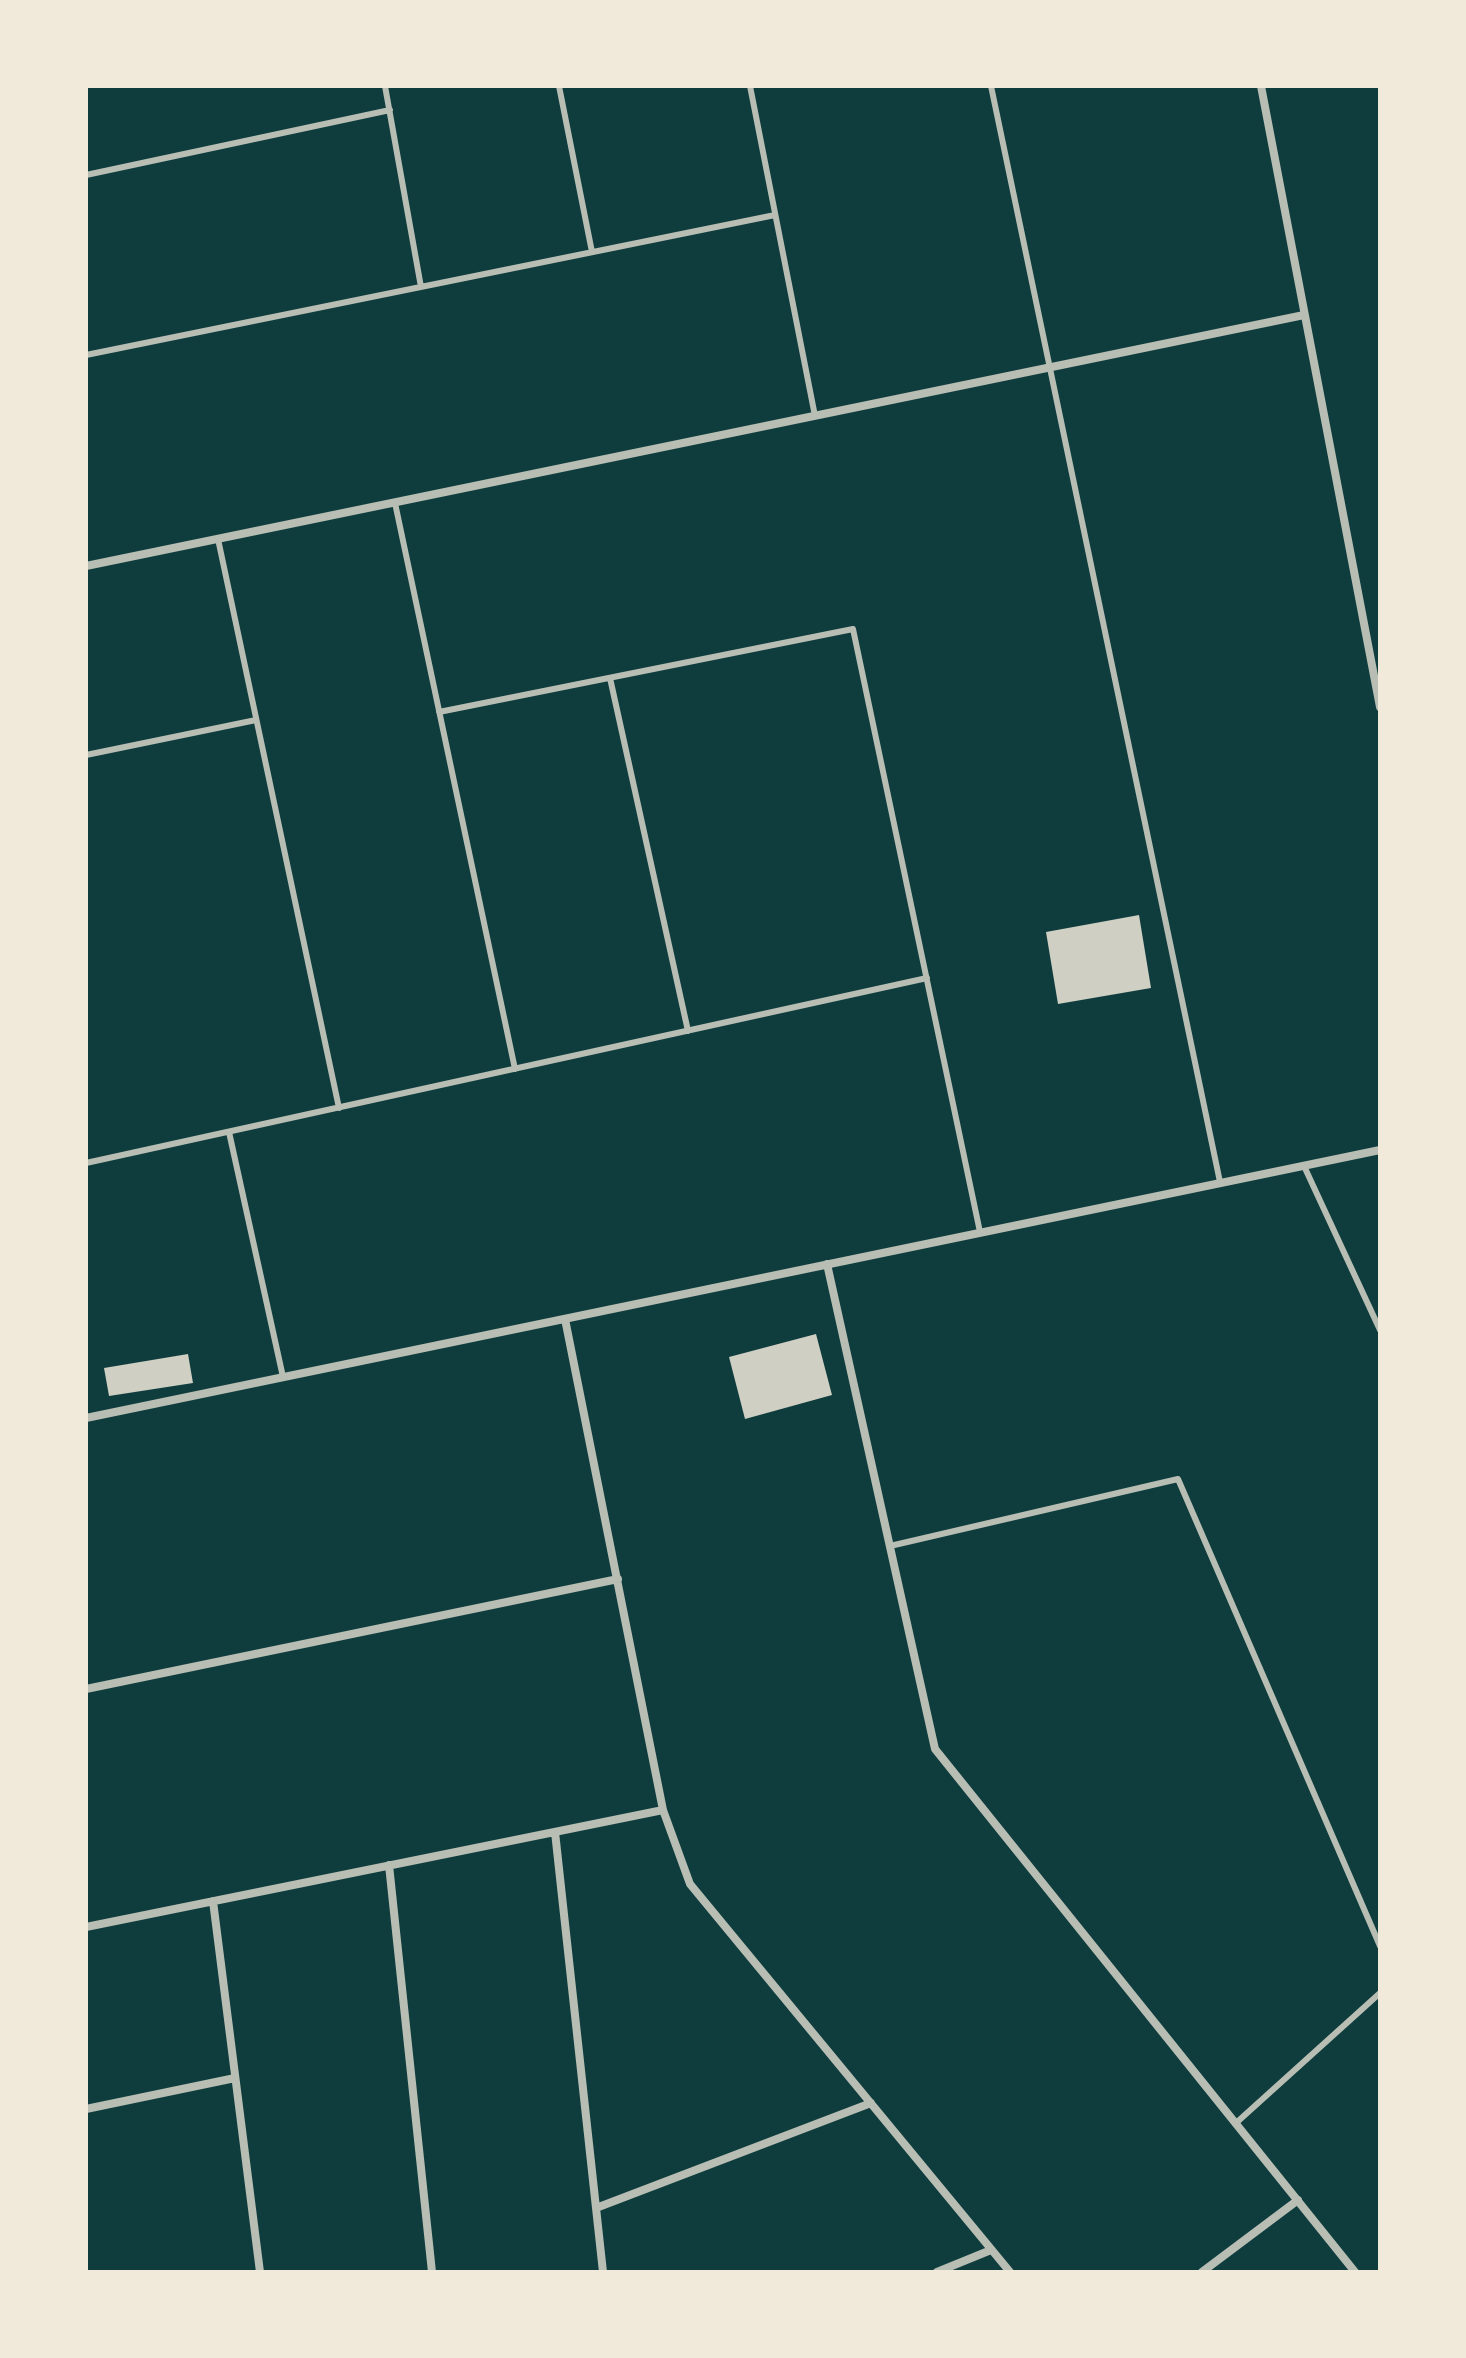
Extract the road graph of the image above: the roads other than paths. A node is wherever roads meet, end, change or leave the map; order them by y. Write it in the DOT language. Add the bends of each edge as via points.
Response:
graph roads {
  1 [pos="385,86"];
  2 [pos="559,86"];
  3 [pos="750,86"];
  4 [pos="991,86"];
  5 [pos="1261,86"];
  6 [pos="390,110"];
  7 [pos="86,175"];
  8 [pos="775,215"];
  9 [pos="592,252"];
  10 [pos="421,287"];
  11 [pos="1304,315"];
  12 [pos="86,355"];
  13 [pos="1050,368"];
  14 [pos="815,416"];
  15 [pos="395,503"];
  16 [pos="218,539"];
  17 [pos="86,566"];
  18 [pos="610,678"];
  19 [pos="1380,707"];
  20 [pos="439,712"];
  21 [pos="256,720"];
  22 [pos="86,755"];
  23 [pos="927,978"];
  24 [pos="688,1031"];
  25 [pos="515,1069"];
  26 [pos="339,1108"];
  27 [pos="229,1132"];
  28 [pos="1380,1150"];
  29 [pos="86,1163"];
  30 [pos="1304,1166"];
  31 [pos="1220,1182"];
  32 [pos="980,1232"];
  33 [pos="827,1264"];
  34 [pos="565,1319"];
  35 [pos="1380,1330"];
  36 [pos="283,1377"];
  37 [pos="86,1418"];
  38 [pos="890,1546"];
  39 [pos="618,1579"];
  40 [pos="86,1689"];
  41 [pos="663,1810"];
  42 [pos="555,1832"];
  43 [pos="389,1865"];
  44 [pos="213,1901"];
  45 [pos="86,1927"];
  46 [pos="1380,1946"];
  47 [pos="1380,1993"];
  48 [pos="235,2078"];
  49 [pos="871,2103"];
  50 [pos="86,2109"];
  51 [pos="1236,2123"];
  52 [pos="1298,2200"];
  53 [pos="596,2208"];
  54 [pos="991,2250"];
  55 [pos="260,2272"];
  56 [pos="432,2272"];
  57 [pos="603,2272"];
  58 [pos="937,2272"];
  59 [pos="1010,2272"];
  60 [pos="1202,2272"];
  61 [pos="1355,2272"];
  1 -- 6 [label="lane"];
  2 -- 9 [label="lane"];
  3 -- 8 [label="lane"];
  4 -- 13 [label="lane"];
  5 -- 11 [label="street"];
  6 -- 7 [label="lane"];
  6 -- 10 [label="lane"];
  8 -- 9 [label="lane"];
  8 -- 14 [label="lane"];
  9 -- 10 [label="lane"];
  10 -- 12 [label="lane"];
  11 -- 13 [label="street"];
  11 -- 19 [label="street"];
  13 -- 14 [label="street"];
  13 -- 31 [label="lane"];
  14 -- 15 [label="street"];
  15 -- 16 [label="street"];
  15 -- 20 [label="lane"];
  16 -- 17 [label="street"];
  16 -- 21 [label="lane"];
  18 -- 20 [label="lane"];
  18 -- 23 [label="lane" via="853,629"];
  18 -- 24 [label="lane"];
  20 -- 25 [label="lane"];
  21 -- 22 [label="lane"];
  21 -- 26 [label="lane"];
  23 -- 24 [label="lane"];
  23 -- 32 [label="lane"];
  24 -- 25 [label="lane"];
  25 -- 26 [label="lane"];
  26 -- 27 [label="lane"];
  27 -- 29 [label="lane"];
  27 -- 36 [label="lane"];
  28 -- 30 [label="street"];
  30 -- 31 [label="street"];
  30 -- 35 [label="lane"];
  31 -- 32 [label="street"];
  32 -- 33 [label="street"];
  33 -- 34 [label="street"];
  33 -- 38 [label="street"];
  34 -- 36 [label="street"];
  34 -- 39 [label="street"];
  36 -- 37 [label="street"];
  38 -- 46 [label="lane" via="1178,1479"];
  38 -- 51 [label="street" via="935,1749"];
  39 -- 40 [label="street"];
  39 -- 41 [label="street"];
  41 -- 42 [label="street"];
  41 -- 49 [label="street" via="690,1884"];
  42 -- 43 [label="street"];
  42 -- 53 [label="street"];
  43 -- 44 [label="street"];
  43 -- 56 [label="street"];
  44 -- 45 [label="street"];
  44 -- 48 [label="street"];
  47 -- 51 [label="lane"];
  48 -- 50 [label="street"];
  48 -- 55 [label="street"];
  49 -- 53 [label="street"];
  49 -- 54 [label="street"];
  51 -- 52 [label="street"];
  52 -- 60 [label="street"];
  52 -- 61 [label="street"];
  53 -- 57 [label="street"];
  54 -- 58 [label="street"];
  54 -- 59 [label="street"];
}
